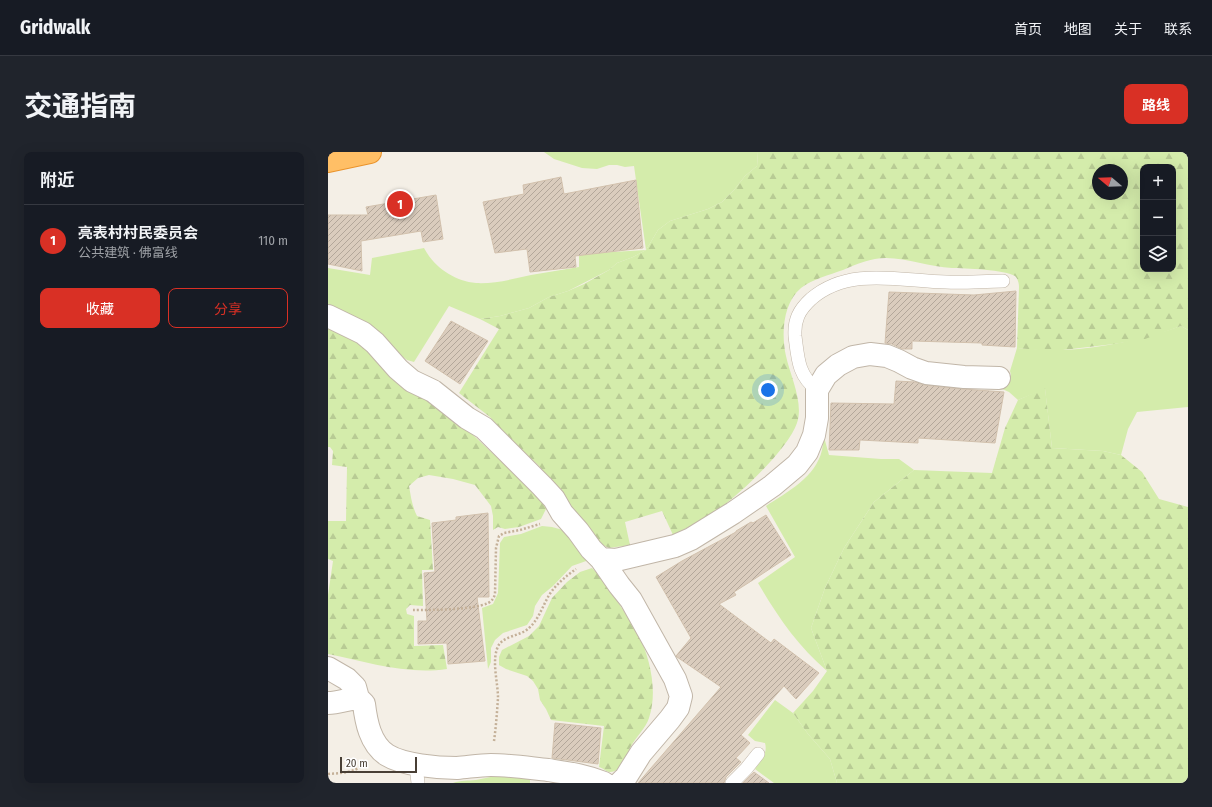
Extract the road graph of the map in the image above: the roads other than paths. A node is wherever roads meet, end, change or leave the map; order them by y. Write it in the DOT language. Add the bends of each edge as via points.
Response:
graph roads {
  1 [pos="370,152"];
  2 [pos="328,161"];
  3 [pos="1003,281"];
  4 [pos="328,316"];
  5 [pos="998,378"];
  6 [pos="817,390"];
  7 [pos="601,559"];
  8 [pos="328,668"];
  9 [pos="358,698"];
  10 [pos="328,703"];
  11 [pos="758,754"];
  12 [pos="417,774"];
  13 [pos="604,783"];
  14 [pos="620,783"];
  15 [pos="732,783"];
  1 -- 2 [label="highway"];
  3 -- 6 [label="lane" via="946,282 872,277 851,280 818,293 796,318 795,331 801,369 809,384"];
  4 -- 7 [label="street" via="363,333 412,381 433,391 461,414 484,428 554,499 562,513"];
  5 -- 6 [label="street" via="926,373 887,356 870,354 853,357 838,365 826,375"];
  6 -- 7 [label="street" via="817,418 807,452 797,465 772,486 680,544 616,560"];
  7 -- 14 [label="street" via="637,610 675,679 681,696 678,708"];
  8 -- 9 [label="street" via="347,679 355,687"];
  9 -- 10 [label="street"];
  9 -- 12 [label="street" via="364,704 370,732 378,747 386,755"];
  11 -- 15 [label="lane"];
  12 -- 13 [label="street" via="489,765 519,766 585,776"];
}
